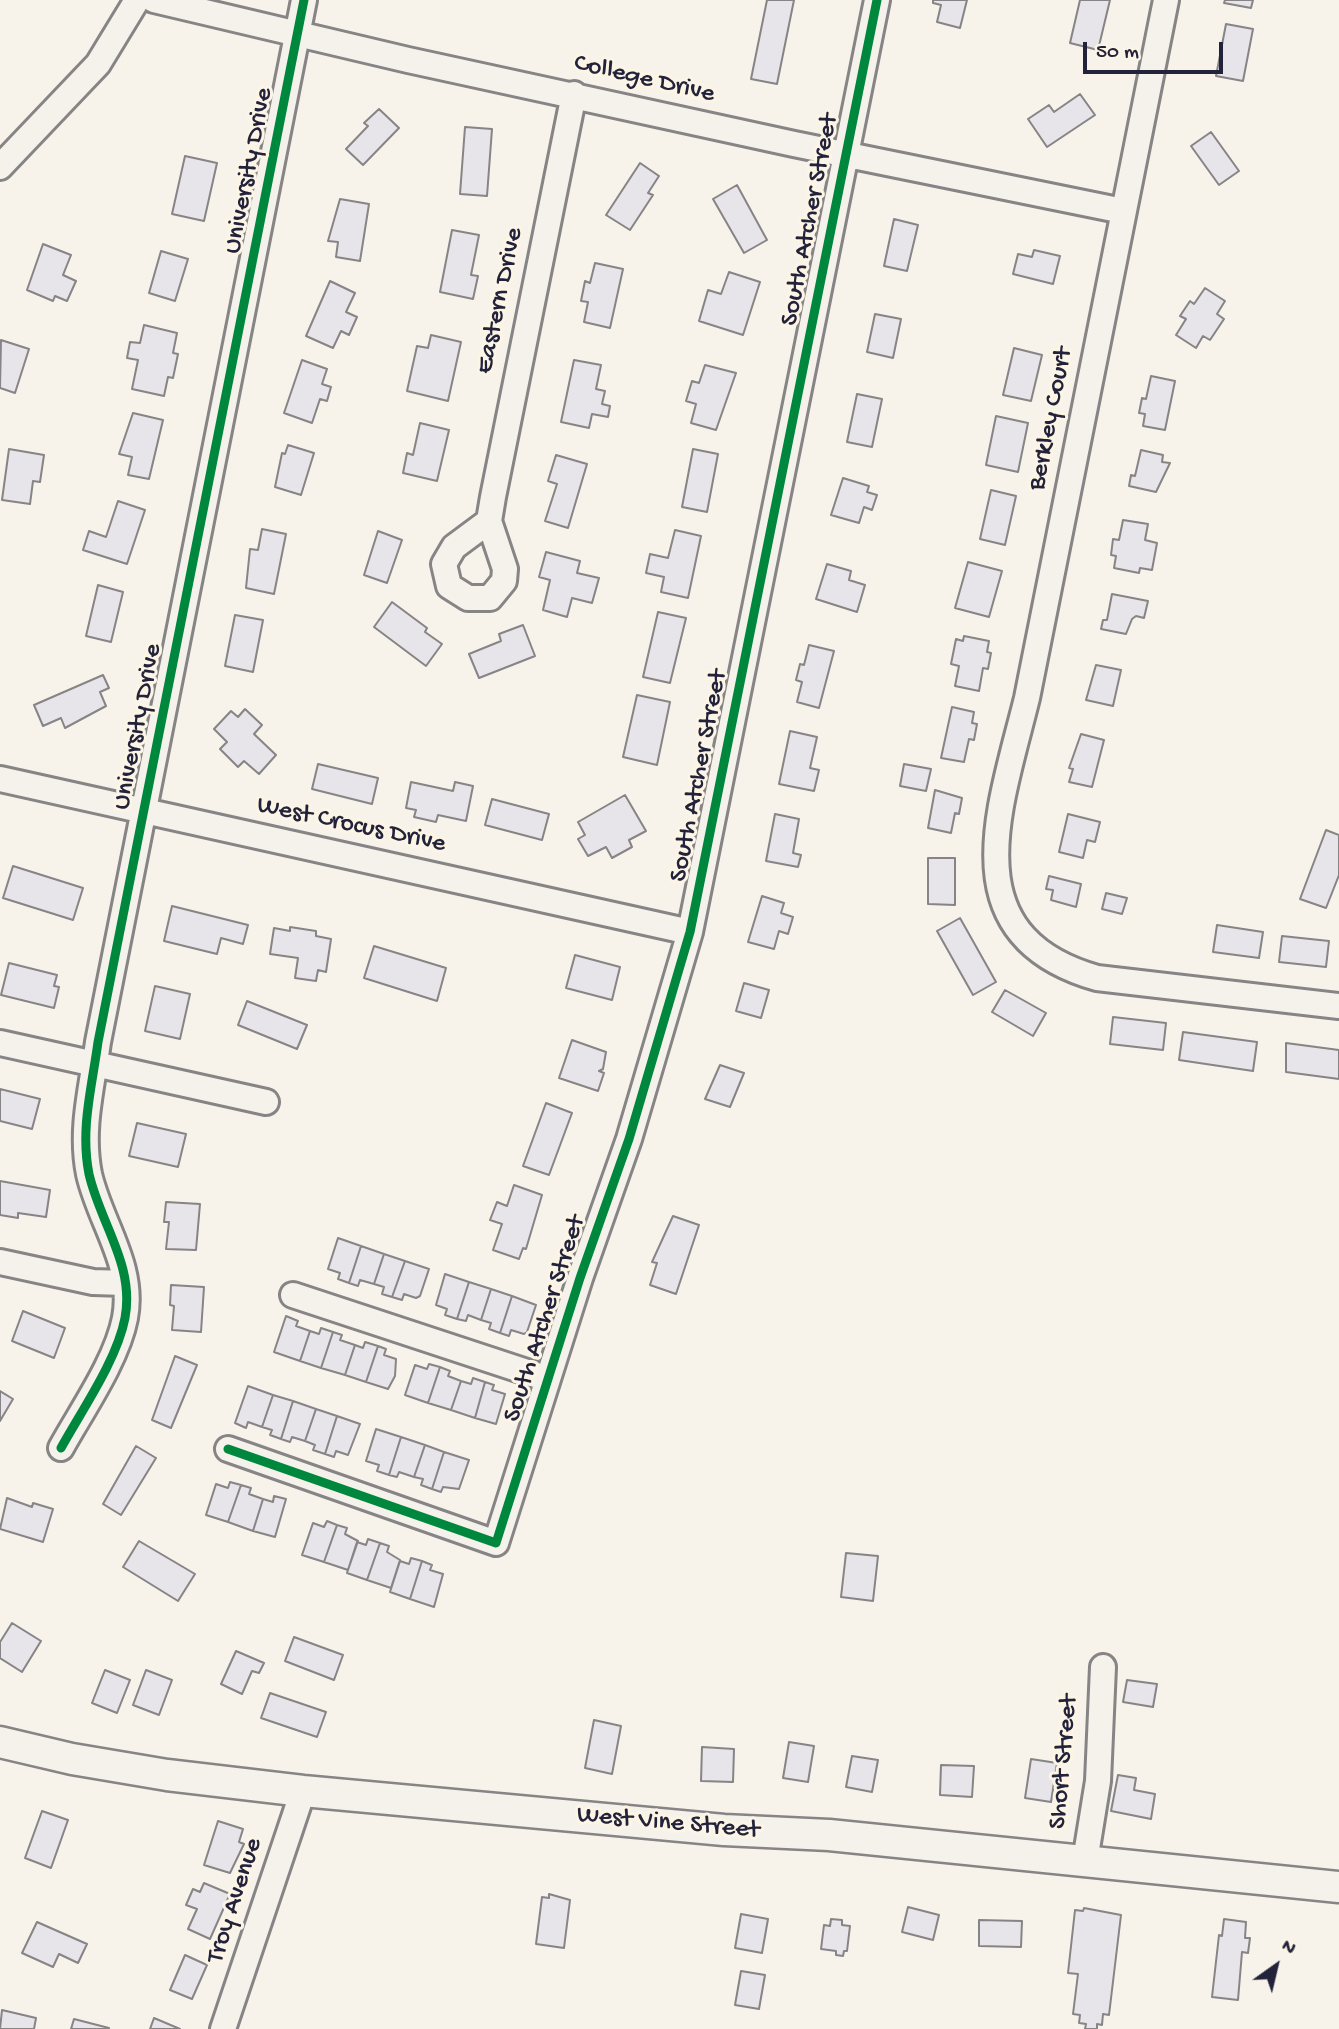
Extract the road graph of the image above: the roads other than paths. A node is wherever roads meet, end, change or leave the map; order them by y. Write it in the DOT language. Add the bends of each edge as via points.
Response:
graph roads {
  1 [pos="137,0"];
  2 [pos="154,0"];
  3 [pos="304,0"];
  4 [pos="877,0"];
  5 [pos="1166,0"];
  6 [pos="297,34"];
  7 [pos="574,94"];
  8 [pos="846,154"];
  9 [pos="0,167"];
  10 [pos="1123,211"];
  11 [pos="489,521"];
  12 [pos="0,779"];
  13 [pos="143,811"];
  14 [pos="690,932"];
  15 [pos="1339,1006"];
  16 [pos="0,1043"];
  17 [pos="95,1064"];
  18 [pos="266,1102"];
  19 [pos="0,1262"];
  20 [pos="125,1283"];
  21 [pos="293,1295"];
  22 [pos="548,1379"];
  23 [pos="61,1448"];
  24 [pos="228,1449"];
  25 [pos="1103,1667"];
  26 [pos="0,1742"];
  27 [pos="303,1791"];
  28 [pos="1085,1861"];
  29 [pos="1339,1887"];
  30 [pos="223,2029"];
  1 -- 9 [label="street" via="97,64"];
  2 -- 6 [label="street, College Drive"];
  3 -- 6 [label="street, University Drive"];
  4 -- 8 [label="street, South Atcher Street"];
  5 -- 10 [label="street, Berkley Court"];
  6 -- 7 [label="street, College Drive"];
  6 -- 13 [label="street, University Drive"];
  7 -- 8 [label="street, College Drive"];
  7 -- 11 [label="street, Eastern Drive"];
  8 -- 10 [label="street, College Drive"];
  8 -- 14 [label="street, South Atcher Street"];
  10 -- 15 [label="street, Berkley Court" via="995,849 998,883 1009,918 1035,950 1053,962 1097,978"];
  12 -- 13 [label="street, West Crocus Drive"];
  13 -- 14 [label="street, West Crocus Drive"];
  13 -- 17 [label="street, University Drive"];
  14 -- 22 [label="street, South Atcher Street" via="629,1139"];
  16 -- 17 [label="street"];
  17 -- 18 [label="street"];
  17 -- 20 [label="street, University Drive" via="84,1135 90,1177 120,1254"];
  19 -- 20 [label="street" via="93,1282"];
  20 -- 23 [label="street, University Drive" via="125,1320 99,1382"];
  21 -- 22 [label="street"];
  22 -- 24 [label="street, South Atcher Street" via="496,1543"];
  25 -- 28 [label="street, Short Street" via="1098,1781"];
  26 -- 27 [label="main road, West Vine Street" via="167,1775"];
  27 -- 28 [label="main road, West Vine Street"];
  27 -- 30 [label="street, Troy Avenue"];
  28 -- 29 [label="main road, West Vine Street"];
}
